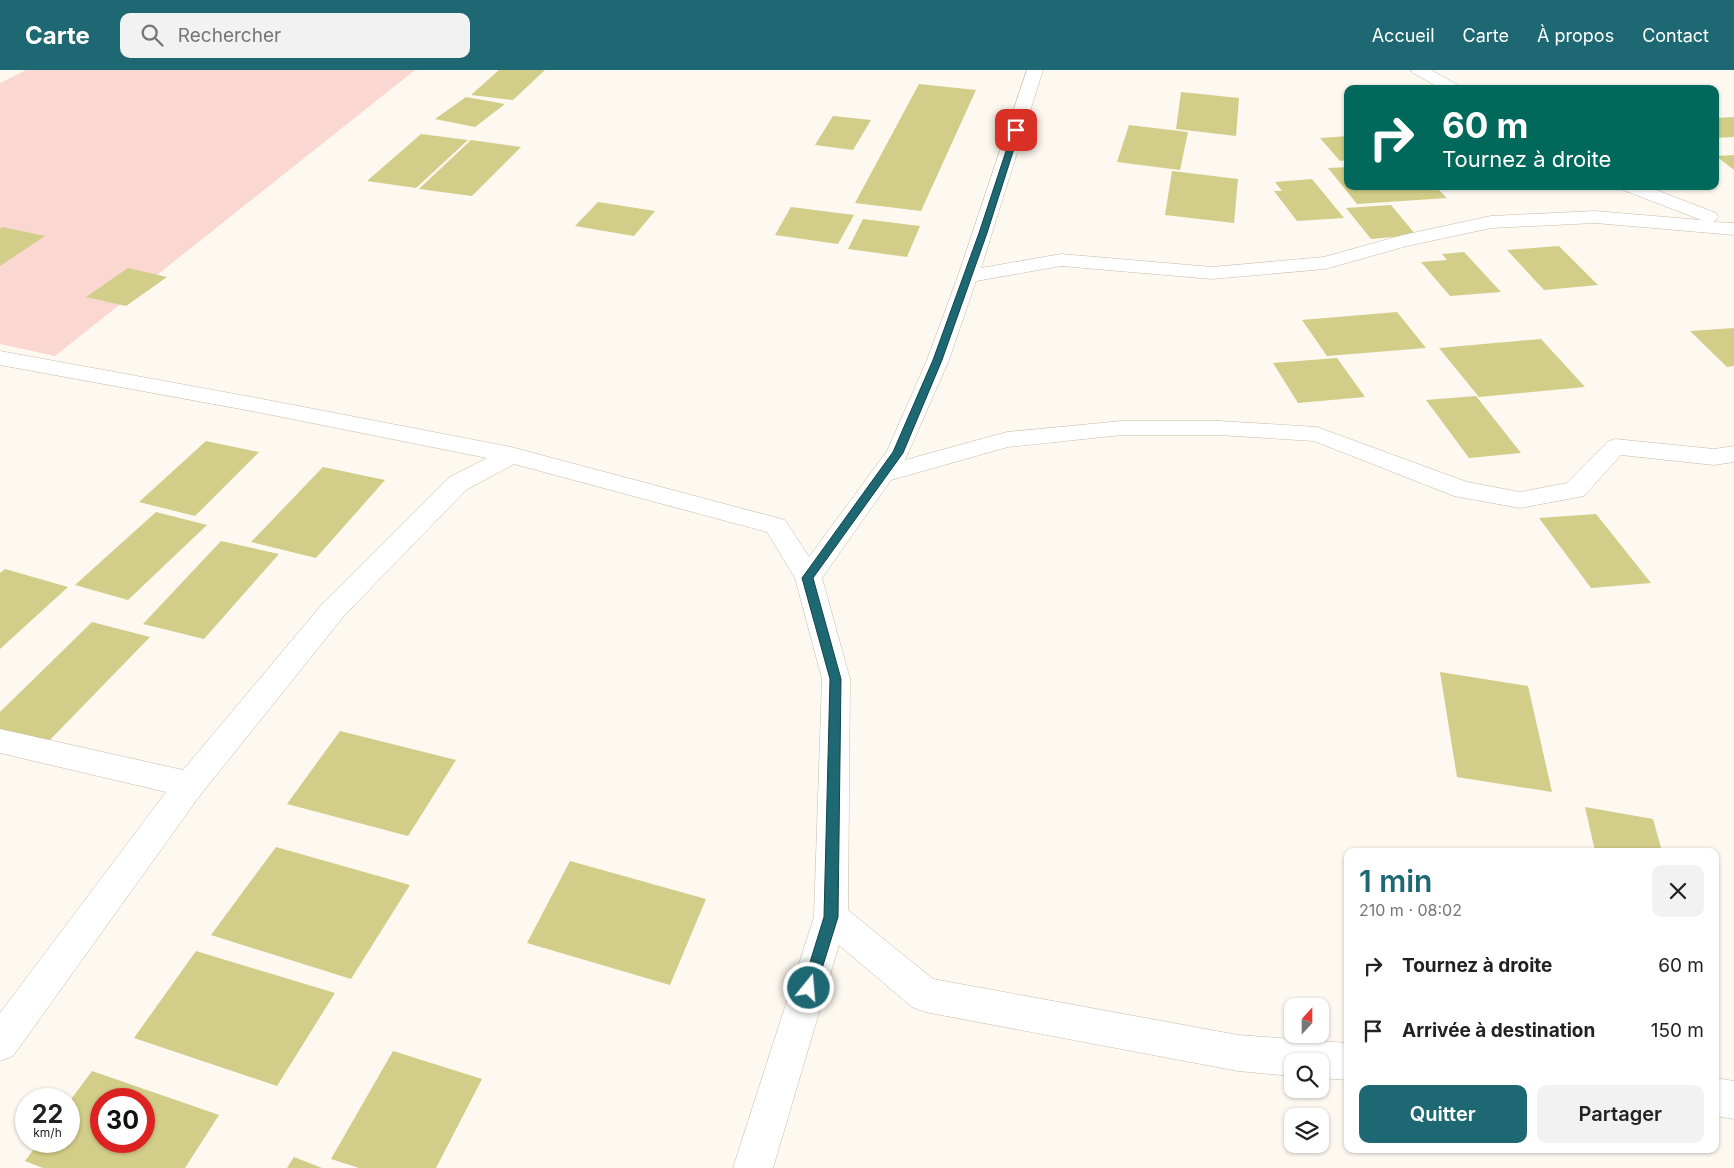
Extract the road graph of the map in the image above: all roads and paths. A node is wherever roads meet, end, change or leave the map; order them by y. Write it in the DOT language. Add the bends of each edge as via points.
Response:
graph roads {
  1 [pos="1035,70"];
  2 [pos="1419,70"];
  3 [pos="1447,85"];
  4 [pos="1639,190"];
  5 [pos="1734,228"];
  6 [pos="968,276"];
  7 [pos="0,358"];
  8 [pos="1734,454"];
  9 [pos="511,455"];
  10 [pos="883,474"];
  11 [pos="808,578"];
  12 [pos="0,741"];
  13 [pos="190,785"];
  14 [pos="831,917"];
  15 [pos="0,1043"];
  16 [pos="1344,1062"];
  17 [pos="1719,1098"];
  18 [pos="1734,1100"];
  19 [pos="753,1168"];
  1 -- 6 [label="street"];
  2 -- 3 [label="street"];
  4 -- 5 [label="street"];
  5 -- 6 [label="street" via="1595,217 1491,222 1402,241 1325,263 1212,273 1062,260"];
  6 -- 10 [label="street" via="920,402 898,453"];
  7 -- 9 [label="street"];
  8 -- 10 [label="street" via="1714,457 1616,447 1575,490 1520,500 1463,490 1317,434 1219,428 1122,428 1007,440"];
  9 -- 11 [label="street" via="776,526"];
  9 -- 13 [label="street" via="457,484 334,609"];
  10 -- 11 [label="street"];
  11 -- 14 [label="street" via="836,679"];
  12 -- 13 [label="street"];
  13 -- 15 [label="street"];
  14 -- 16 [label="street" via="925,995 1238,1052"];
  14 -- 19 [label="street"];
  17 -- 18 [label="street"];
}
